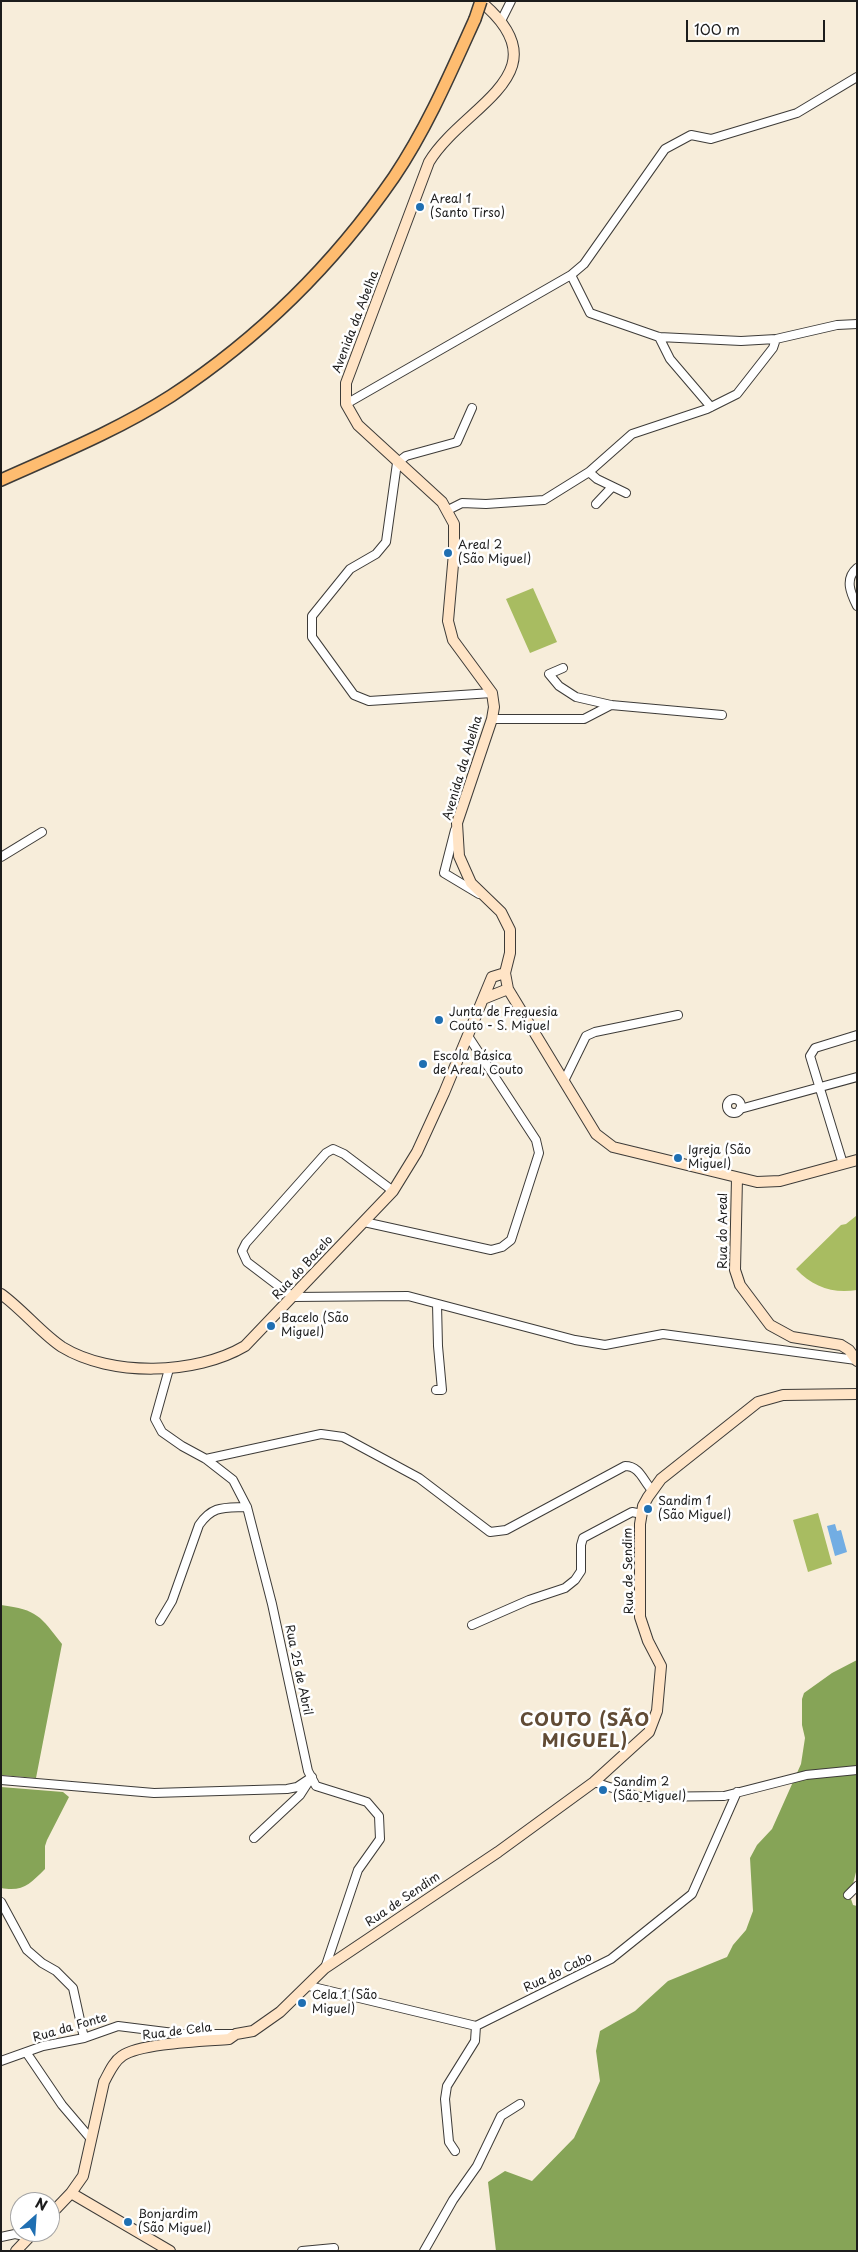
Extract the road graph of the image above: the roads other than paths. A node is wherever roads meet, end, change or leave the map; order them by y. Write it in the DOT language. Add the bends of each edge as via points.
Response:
graph roads {
  1 [pos="480,1"];
  2 [pos="511,1"];
  3 [pos="501,21"];
  4 [pos="857,77"];
  5 [pos="571,276"];
  6 [pos="857,324"];
  7 [pos="659,337"];
  8 [pos="776,339"];
  9 [pos="346,404"];
  10 [pos="711,407"];
  11 [pos="472,408"];
  12 [pos="397,462"];
  13 [pos="590,472"];
  14 [pos="1,480"];
  15 [pos="612,487"];
  16 [pos="626,493"];
  17 [pos="596,504"];
  18 [pos="448,510"];
  19 [pos="857,568"];
  20 [pos="857,606"];
  21 [pos="562,668"];
  22 [pos="492,693"];
  23 [pos="611,704"];
  24 [pos="722,715"];
  25 [pos="492,719"];
  26 [pos="457,823"];
  27 [pos="42,832"];
  28 [pos="1,857"];
  29 [pos="485,896"];
  30 [pos="505,973"];
  31 [pos="508,989"];
  32 [pos="483,999"];
  33 [pos="678,1015"];
  34 [pos="468,1036"];
  35 [pos="857,1036"];
  36 [pos="857,1077"];
  37 [pos="564,1081"];
  38 [pos="820,1088"];
  39 [pos="740,1109"];
  40 [pos="857,1160"];
  41 [pos="843,1164"];
  42 [pos="737,1178"];
  43 [pos="393,1191"];
  44 [pos="364,1222"];
  45 [pos="1,1294"];
  46 [pos="294,1298"];
  47 [pos="437,1304"];
  48 [pos="857,1360"];
  49 [pos="169,1368"];
  50 [pos="436,1390"];
  51 [pos="857,1394"];
  52 [pos="206,1459"];
  53 [pos="652,1490"];
  54 [pos="247,1508"];
  55 [pos="642,1514"];
  56 [pos="160,1621"];
  57 [pos="472,1625"];
  58 [pos="857,1770"];
  59 [pos="312,1777"];
  60 [pos="1,1780"];
  61 [pos="594,1782"];
  62 [pos="737,1792"];
  63 [pos="254,1838"];
  64 [pos="857,1886"];
  65 [pos="848,1894"];
  66 [pos="1,1902"];
  67 [pos="325,1968"];
  68 [pos="309,1986"];
  69 [pos="476,2026"];
  70 [pos="236,2034"];
  71 [pos="84,2038"];
  72 [pos="26,2052"];
  73 [pos="1,2061"];
  74 [pos="520,2104"];
  75 [pos="91,2139"];
  76 [pos="455,2151"];
  77 [pos="71,2193"];
  78 [pos="60,2205"];
  79 [pos="334,2248"];
  80 [pos="170,2251"];
  81 [pos="302,2251"];
  82 [pos="424,2251"];
  1 -- 3 [label="street, Avenida da Abelha"];
  1 -- 14 [label="main road, bridge" via="440,97 395,175 352,233 302,290 251,337 170,396 115,428"];
  2 -- 3 [label="street"];
  3 -- 9 [label="street, Avenida da Abelha" via="511,37 511,73 498,91 438,147 429,162 346,383"];
  4 -- 5 [label="street" via="797,113 711,139 691,135 665,149 584,264"];
  5 -- 7 [label="street" via="590,313"];
  5 -- 9 [label="street"];
  6 -- 8 [label="street" via="836,325"];
  7 -- 8 [label="street" via="741,341"];
  7 -- 10 [label="street" via="670,359"];
  8 -- 10 [label="street" via="773,348 737,394"];
  9 -- 12 [label="street" via="358,425"];
  10 -- 13 [label="street" via="632,434"];
  11 -- 12 [label="street" via="457,442 406,456"];
  12 -- 18 [label="street"];
  12 -- 22 [label="street" via="386,542 376,554 350,569 312,616 312,637 354,695 369,701"];
  13 -- 15 [label="street" via="597,480"];
  13 -- 18 [label="street" via="544,500 462,503"];
  15 -- 16 [label="street"];
  15 -- 17 [label="street"];
  18 -- 22 [label="street" via="455,536 448,621 453,640"];
  19 -- 20 [label="street" via="852,572 849,591"];
  21 -- 23 [label="street" via="549,674 559,686 576,697"];
  22 -- 25 [label="street, Avenida da Abelha"];
  23 -- 24 [label="street"];
  23 -- 25 [label="street" via="584,719"];
  25 -- 26 [label="street, Avenida da Abelha"];
  26 -- 29 [label="street, Avenida da Abelha" via="459,856 471,884"];
  26 -- 29 [label="street" via="444,873"];
  27 -- 28 [label="street"];
  29 -- 30 [label="street, Avenida da Abelha" via="501,912 510,930 510,953"];
  30 -- 31 [label="street, Avenida da Abelha"];
  30 -- 32 [label="street, Rua do Bacelo" via="492,977"];
  31 -- 32 [label="street"];
  31 -- 37 [label="street, Avenida da Abelha"];
  32 -- 34 [label="street, Rua do Bacelo"];
  33 -- 37 [label="street" via="586,1036"];
  34 -- 43 [label="street, Rua do Bacelo" via="417,1152"];
  34 -- 44 [label="street" via="536,1140 539,1153 511,1240 491,1250"];
  35 -- 38 [label="street" via="815,1048 810,1056"];
  36 -- 38 [label="street"];
  37 -- 42 [label="street, Avenida da Abelha" via="596,1134 613,1147"];
  38 -- 39 [label="street"];
  38 -- 41 [label="street"];
  40 -- 41 [label="street, Avenida da Abelha"];
  41 -- 42 [label="street, Avenida da Abelha" via="780,1181 757,1182"];
  42 -- 48 [label="street, Rua do Areal" via="735,1270 740,1285 770,1325 792,1337 841,1345"];
  43 -- 44 [label="street, Rua do Bacelo"];
  43 -- 46 [label="street" via="344,1154 334,1149 326,1153 242,1251 247,1262"];
  44 -- 46 [label="street, Rua do Bacelo"];
  45 -- 49 [label="street, Rua do Bacelo" via="60,1346 75,1354 128,1368"];
  46 -- 47 [label="street" via="408,1296"];
  46 -- 49 [label="street, Rua do Bacelo" via="245,1346 232,1354"];
  47 -- 48 [label="street" via="605,1345 663,1334"];
  47 -- 50 [label="street" via="442,1390"];
  49 -- 52 [label="street, Rua 25 de Abril" via="155,1419 162,1432"];
  51 -- 53 [label="street, Rua de Sendim" via="783,1394 758,1402 661,1479"];
  52 -- 53 [label="street" via="321,1434 343,1437 419,1478 490,1532 506,1530 625,1466 632,1466 638,1471"];
  52 -- 54 [label="street, Rua 25 de Abril" via="233,1480"];
  53 -- 55 [label="street, Rua de Sendim"];
  54 -- 56 [label="street" via="215,1509 206,1515 172,1601"];
  54 -- 59 [label="street, Rua 25 de Abril"];
  55 -- 57 [label="street" via="632,1512 583,1538 581,1571 565,1588"];
  55 -- 61 [label="street, Rua de Sendim" via="640,1617 660,1666 657,1711 649,1732"];
  58 -- 62 [label="street" via="806,1775"];
  59 -- 60 [label="street" via="287,1789 154,1793"];
  59 -- 63 [label="street" via="300,1795"];
  59 -- 67 [label="street" via="316,1786 367,1802 379,1816 380,1839 358,1870"];
  61 -- 62 [label="street" via="640,1796 724,1796"];
  61 -- 67 [label="street, Rua de Sendim" via="498,1852"];
  62 -- 69 [label="street, Rua do Cabo" via="692,1894 610,1959"];
  64 -- 65 [label="street"];
  66 -- 71 [label="street" via="27,1950 56,1970 73,1988"];
  67 -- 68 [label="street, Rua de Sendim"];
  68 -- 69 [label="street"];
  68 -- 70 [label="street, Rua de Cela" via="253,2031"];
  69 -- 76 [label="street" via="475,2041 448,2086 445,2099 449,2142"];
  70 -- 71 [label="street, Rua da Fonte" via="182,2034 118,2026"];
  70 -- 75 [label="street, Rua de Cela" via="229,2039 160,2045 122,2056 104,2082"];
  71 -- 72 [label="street, Rua da Fonte"];
  72 -- 73 [label="street, Rua da Fonte"];
  72 -- 75 [label="street" via="62,2105"];
  74 -- 82 [label="street" via="501,2116 477,2166"];
  75 -- 77 [label="street, Rua de Cela" via="83,2176"];
  77 -- 78 [label="street, Rua de Cela"];
  77 -- 80 [label="street"];
  79 -- 81 [label="street"];
}
